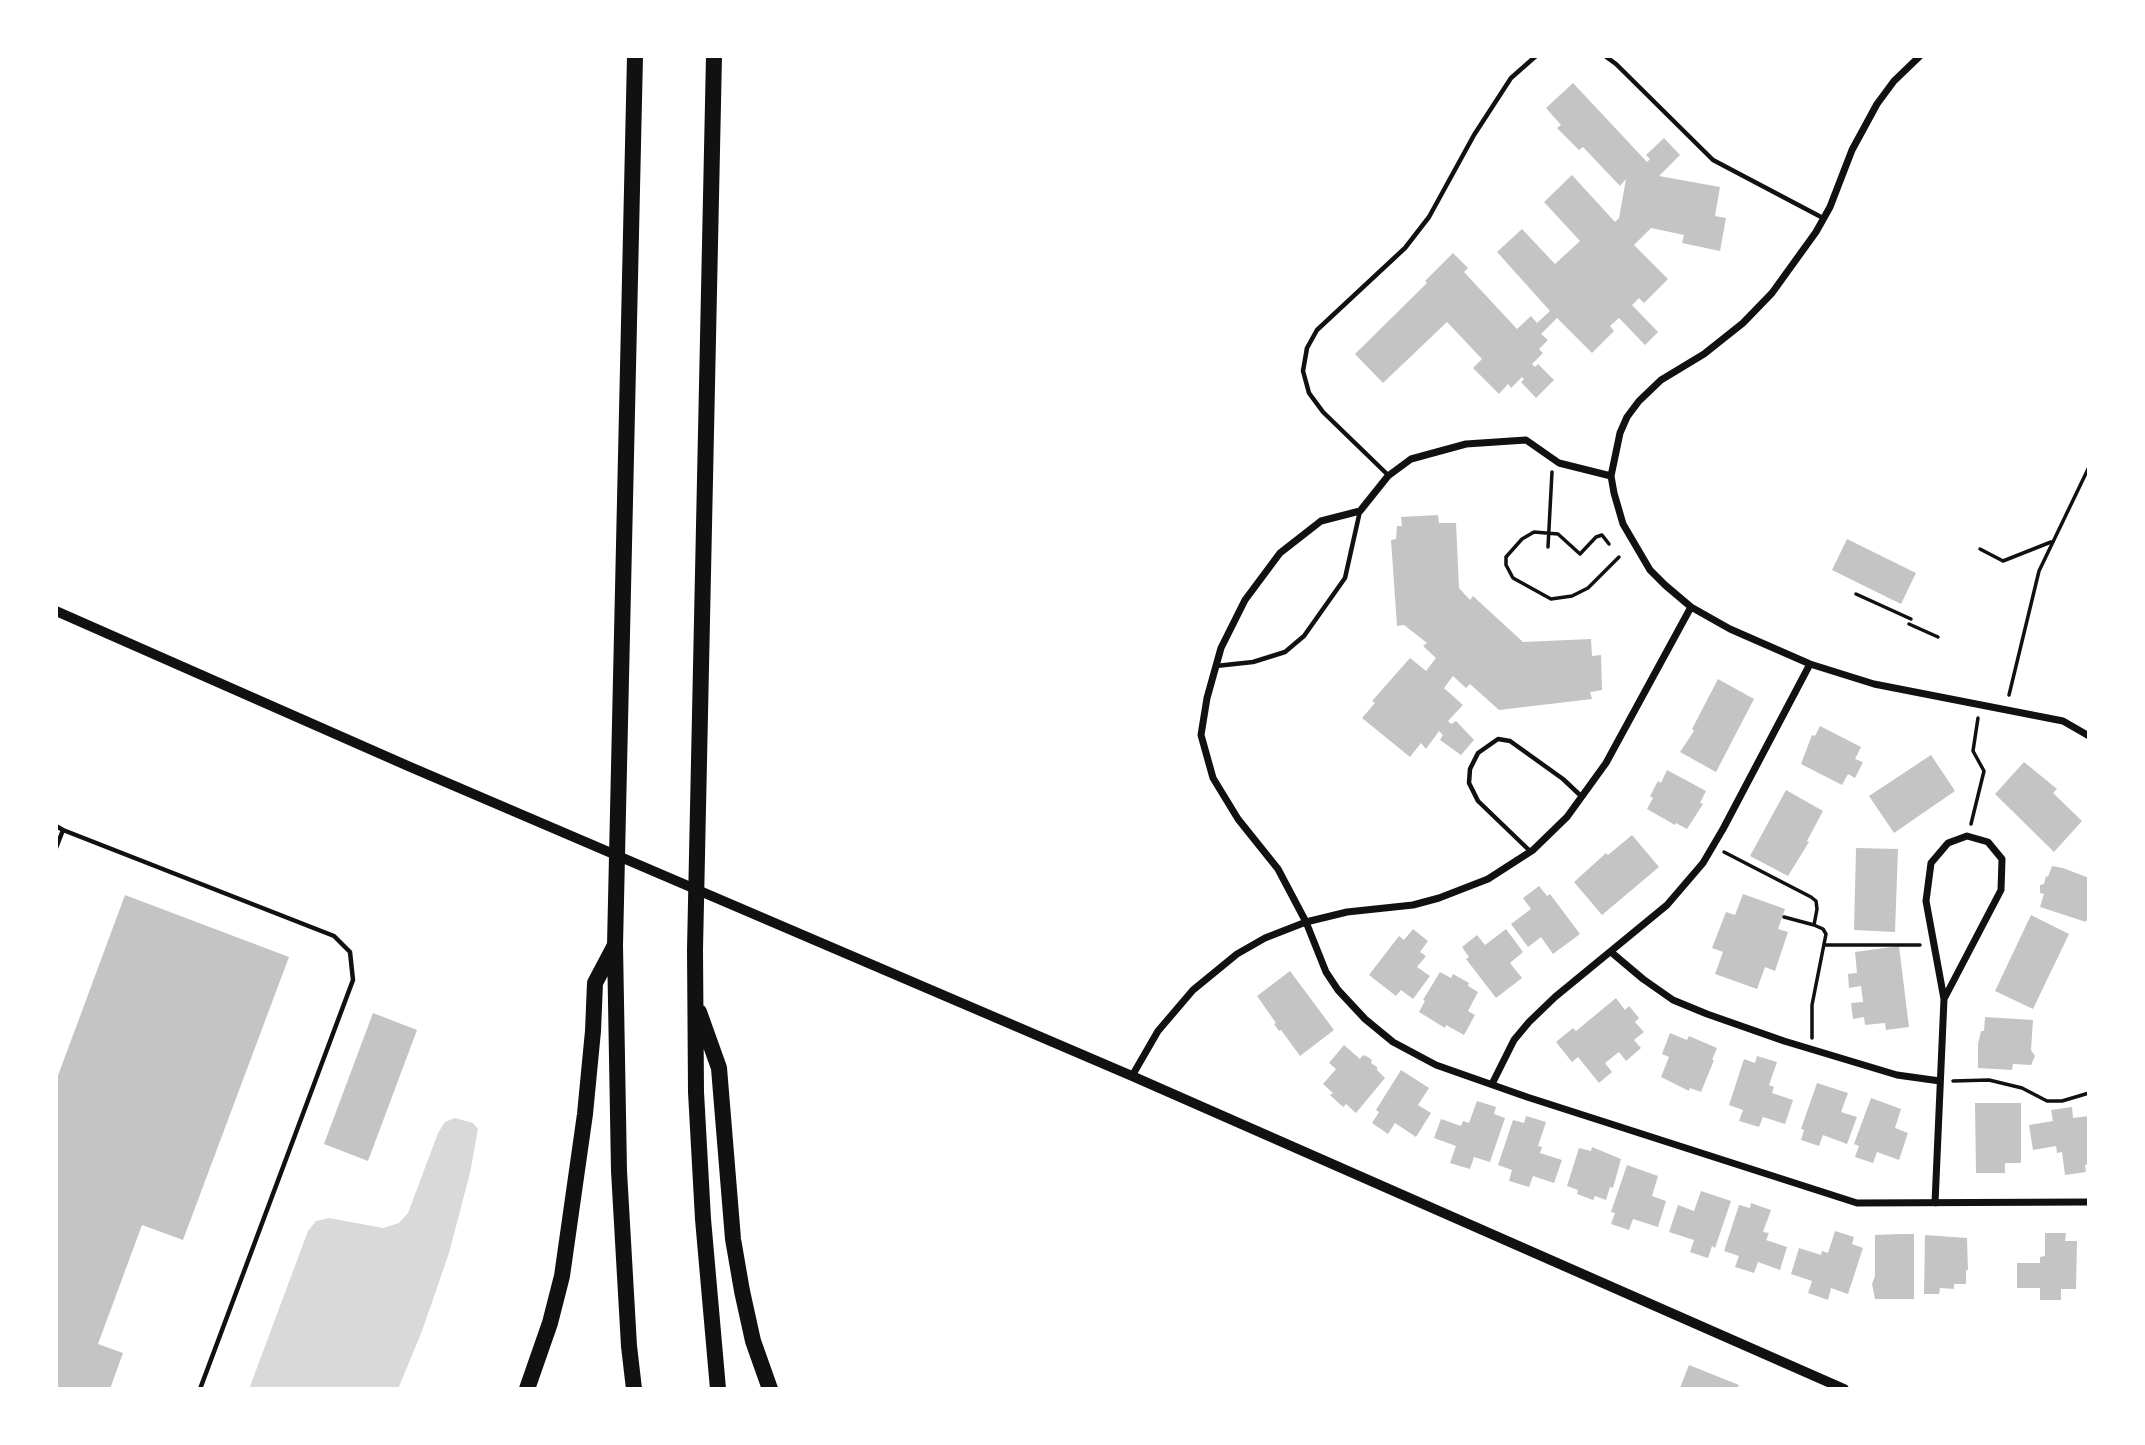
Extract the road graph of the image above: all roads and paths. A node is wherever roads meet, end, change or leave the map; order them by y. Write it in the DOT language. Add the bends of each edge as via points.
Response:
graph roads {
  1 [pos="635,56"];
  2 [pos="714,56"];
  3 [pos="1536,56"];
  4 [pos="1605,56"];
  5 [pos="1920,56"];
  6 [pos="1824,218"];
  7 [pos="1553,460"];
  8 [pos="2089,467"];
  9 [pos="1388,476"];
  10 [pos="1611,476"];
  11 [pos="1360,511"];
  12 [pos="1549,532"];
  13 [pos="2053,542"];
  14 [pos="1609,544"];
  15 [pos="1548,547"];
  16 [pos="1980,549"];
  17 [pos="1619,558"];
  18 [pos="1856,594"];
  19 [pos="1691,607"];
  20 [pos="56,611"];
  21 [pos="1938,637"];
  22 [pos="1810,664"];
  23 [pos="1216,666"];
  24 [pos="2009,695"];
  25 [pos="1979,717"];
  26 [pos="2089,736"];
  27 [pos="1582,797"];
  28 [pos="56,826"];
  29 [pos="63,830"];
  30 [pos="1967,836"];
  31 [pos="1713,846"];
  32 [pos="56,848"];
  33 [pos="1531,852"];
  34 [pos="1784,917"];
  35 [pos="1306,922"];
  36 [pos="1814,925"];
  37 [pos="615,945"];
  38 [pos="1824,945"];
  39 [pos="1934,945"];
  40 [pos="1611,952"];
  41 [pos="1944,999"];
  42 [pos="695,1000"];
  43 [pos="1812,1050"];
  44 [pos="1132,1076"];
  45 [pos="1940,1081"];
  46 [pos="1492,1084"];
  47 [pos="2089,1093"];
  48 [pos="2089,1202"];
  49 [pos="1935,1203"];
  50 [pos="200,1389"];
  51 [pos="527,1389"];
  52 [pos="635,1389"];
  53 [pos="718,1389"];
  54 [pos="769,1389"];
  55 [pos="1844,1389"];
  1 -- 37 [label="highway"];
  2 -- 42 [label="highway"];
  3 -- 9 [label="lane" via="1511,78 1429,217 1405,248 1317,330 1307,348 1303,371 1309,393"];
  4 -- 6 [label="lane" via="1713,160"];
  5 -- 6 [label="street" via="1894,81 1862,128"];
  6 -- 10 [label="street" via="1802,255 1743,323 1661,380 1639,401 1620,433"];
  7 -- 9 [label="street" via="1526,440 1466,444 1411,459"];
  7 -- 10 [label="street"];
  7 -- 12 [label="path"];
  8 -- 13 [label="path"];
  9 -- 11 [label="street"];
  10 -- 19 [label="street" via="1623,524 1634,546 1665,585"];
  11 -- 23 [label="street" via="1321,521 1280,553 1245,600"];
  11 -- 23 [label="lane" via="1345,578 1304,636 1285,652"];
  12 -- 14 [label="path" via="1558,534 1580,554 1596,537 1602,535"];
  12 -- 15 [label="path"];
  12 -- 17 [label="path" via="1534,532 1522,539 1506,557 1506,565 1513,578 1551,599 1572,597 1588,588"];
  13 -- 16 [label="path" via="2003,561"];
  13 -- 24 [label="path" via="2039,571"];
  18 -- 21 [label="path"];
  19 -- 22 [label="street"];
  19 -- 27 [label="street" via="1606,763"];
  20 -- 44 [label="street"];
  22 -- 26 [label="street" via="1874,684 2063,722"];
  22 -- 31 [label="street"];
  23 -- 35 [label="street" via="1201,735 1213,778 1238,819 1279,869"];
  25 -- 30 [label="path" via="1973,751 1984,771"];
  27 -- 33 [label="street"];
  27 -- 33 [label="lane" via="1510,741 1497,740 1478,753 1469,783 1478,801"];
  28 -- 29 [label="lane"];
  29 -- 32 [label="lane"];
  29 -- 50 [label="lane" via="334,936 350,952 353,980"];
  30 -- 39 [label="street" via="1948,843 1930,863 1926,901"];
  30 -- 41 [label="street" via="1988,842 2002,859 2001,890"];
  31 -- 36 [label="path" via="1811,897 1817,909"];
  31 -- 40 [label="street" via="1667,905"];
  33 -- 35 [label="street" via="1488,879 1439,898"];
  34 -- 36 [label="path"];
  35 -- 44 [label="street" via="1237,954 1193,990 1158,1031"];
  35 -- 46 [label="street" via="1326,972 1365,1019 1413,1055"];
  36 -- 38 [label="path" via="1826,934"];
  37 -- 51 [label="highway" via="595,983 588,1086 562,1276"];
  37 -- 52 [label="highway" via="618,1171"];
  38 -- 39 [label="path"];
  38 -- 43 [label="path" via="1812,1005"];
  39 -- 41 [label="street"];
  40 -- 43 [label="street" via="1673,1000"];
  40 -- 46 [label="street" via="1529,1021"];
  41 -- 45 [label="street"];
  42 -- 53 [label="highway" via="703,1219"];
  42 -- 54 [label="highway" via="719,1068 735,1252 753,1341"];
  43 -- 45 [label="street" via="1897,1075"];
  44 -- 55 [label="street"];
  45 -- 47 [label="path" via="1989,1080 2022,1088 2047,1101"];
  45 -- 49 [label="street"];
  46 -- 49 [label="street" via="1857,1203"];
  48 -- 49 [label="street"];
}
